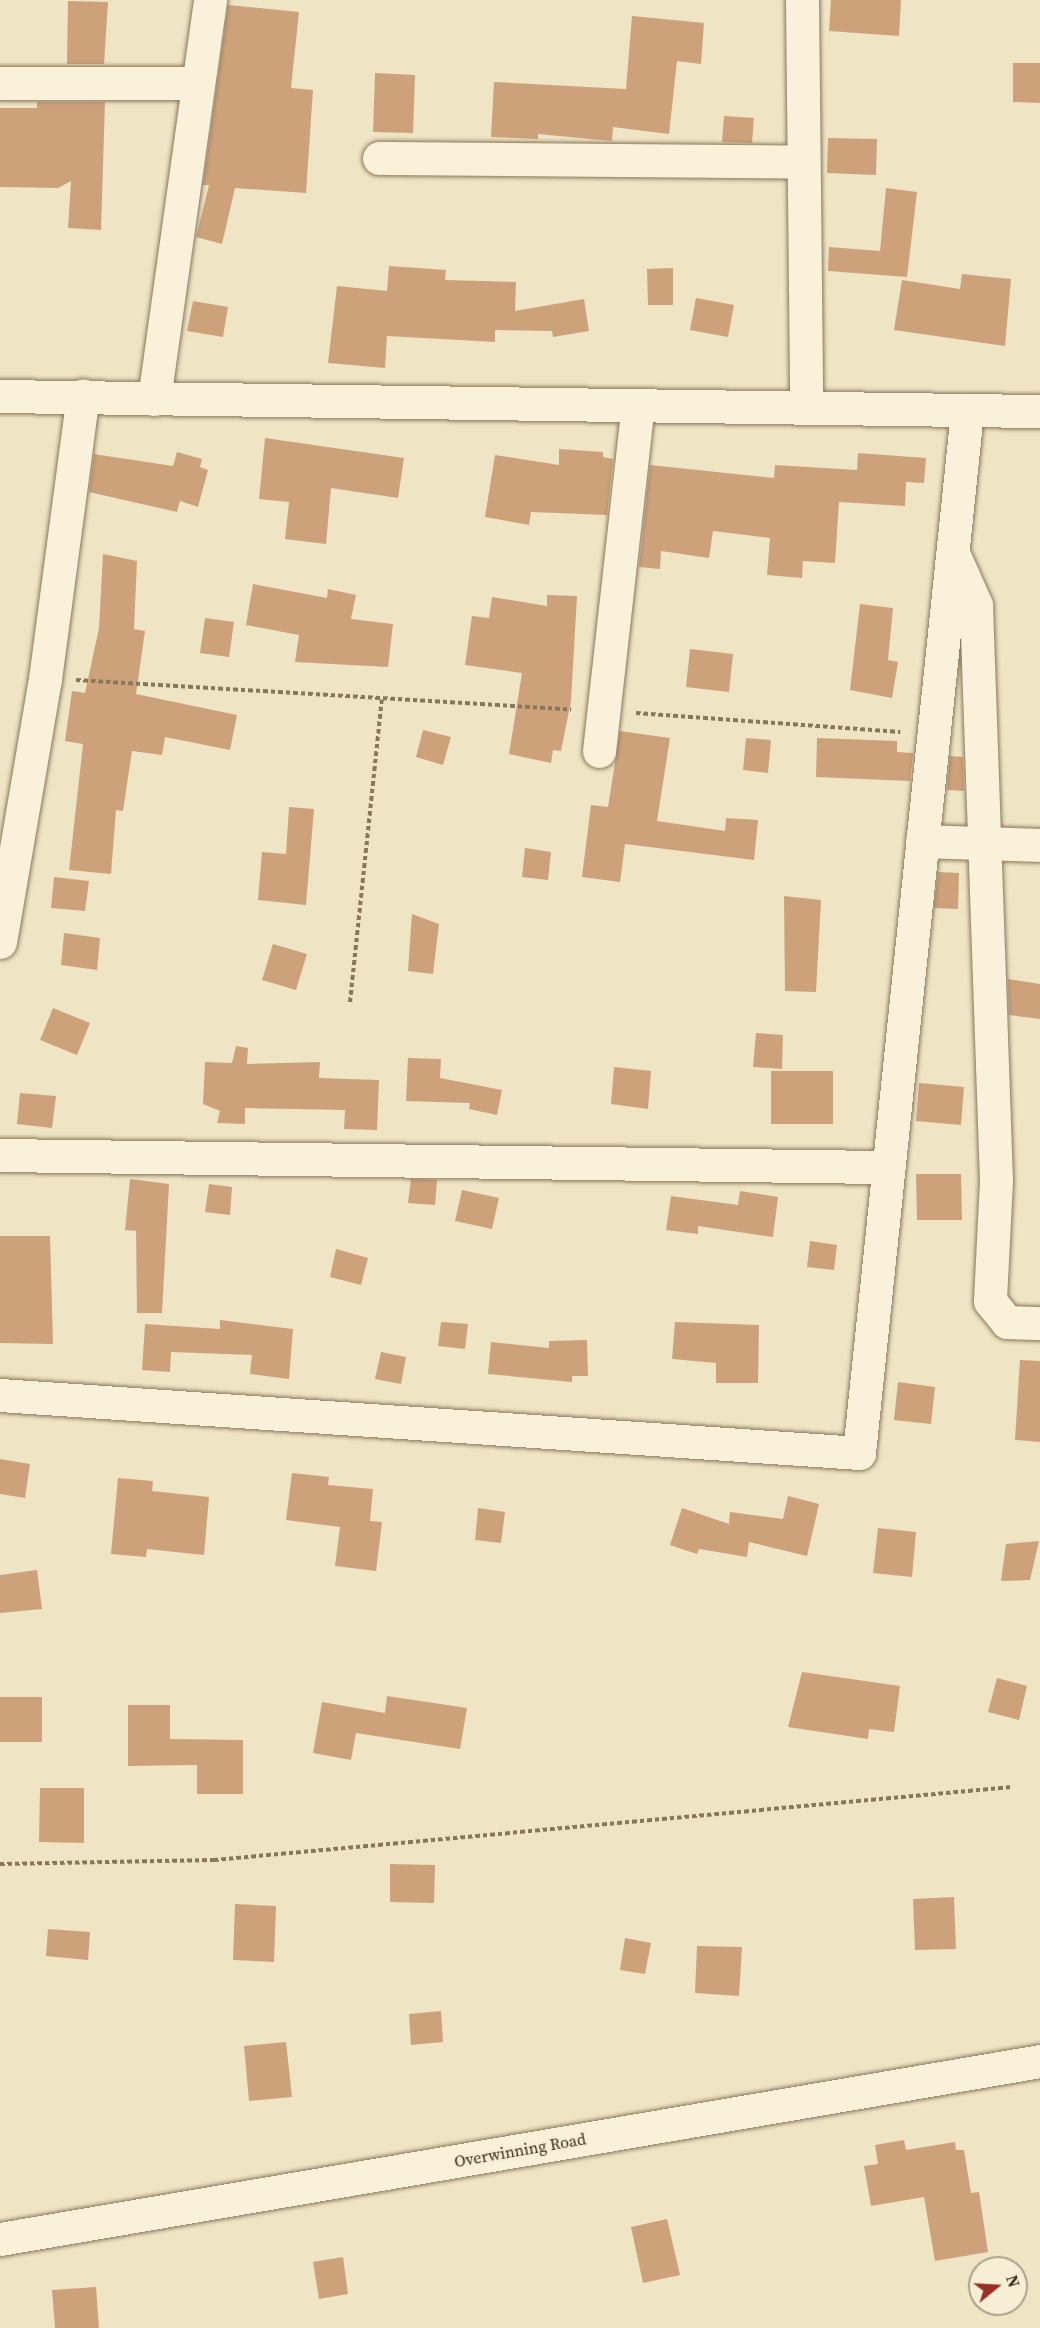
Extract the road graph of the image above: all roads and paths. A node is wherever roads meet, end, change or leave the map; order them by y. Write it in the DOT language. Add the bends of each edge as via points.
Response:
graph roads {
  1 [pos="210,0"];
  2 [pos="802,0"];
  3 [pos="0,83"];
  4 [pos="198,83"];
  5 [pos="379,158"];
  6 [pos="802,162"];
  7 [pos="0,396"];
  8 [pos="83,396"];
  9 [pos="154,399"];
  10 [pos="638,405"];
  11 [pos="806,406"];
  12 [pos="967,411"];
  13 [pos="1040,411"];
  14 [pos="952,553"];
  15 [pos="45,679"];
  16 [pos="382,700"];
  17 [pos="603,711"];
  18 [pos="933,734"];
  19 [pos="599,751"];
  20 [pos="922,841"];
  21 [pos="984,843"];
  22 [pos="1040,844"];
  23 [pos="0,942"];
  24 [pos="350,1002"];
  25 [pos="0,1155"];
  26 [pos="887,1167"];
  27 [pos="1040,1323"];
  28 [pos="0,1395"];
  29 [pos="1012,1787"];
  30 [pos="0,1864"];
  31 [pos="1040,2061"];
  32 [pos="0,2240"];
  1 -- 4 [label="street"];
  2 -- 6 [label="street"];
  3 -- 4 [label="street"];
  4 -- 9 [label="street"];
  5 -- 6 [label="street"];
  6 -- 11 [label="street"];
  7 -- 8 [label="street"];
  8 -- 9 [label="street"];
  8 -- 15 [label="street"];
  9 -- 10 [label="street"];
  10 -- 11 [label="street"];
  10 -- 17 [label="street"];
  11 -- 12 [label="street"];
  12 -- 13 [label="street"];
  12 -- 14 [label="street"];
  14 -- 18 [label="street"];
  14 -- 21 [label="street" via="976,605"];
  15 -- 16 [label="path"];
  15 -- 23 [label="street"];
  16 -- 17 [label="path"];
  16 -- 24 [label="path"];
  17 -- 18 [label="path"];
  17 -- 19 [label="street"];
  18 -- 20 [label="street"];
  20 -- 21 [label="street"];
  20 -- 26 [label="street"];
  21 -- 22 [label="street"];
  21 -- 27 [label="street" via="996,1181 990,1301 1007,1322"];
  25 -- 26 [label="street"];
  26 -- 28 [label="street" via="859,1453"];
  29 -- 30 [label="path" via="214,1860"];
  31 -- 32 [label="street, Overwinning Road"];
}
